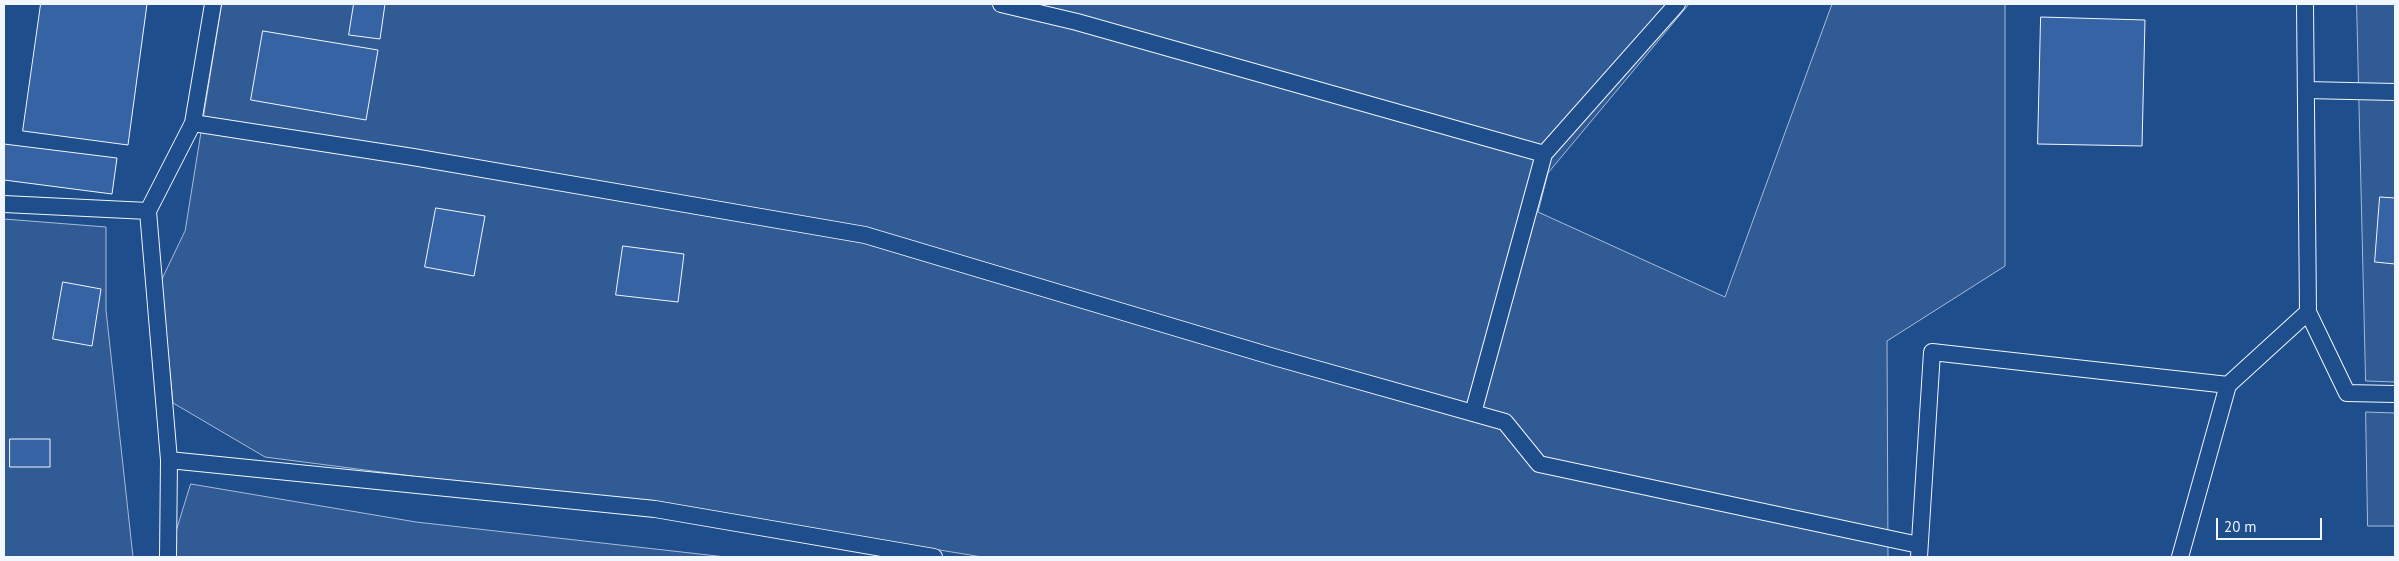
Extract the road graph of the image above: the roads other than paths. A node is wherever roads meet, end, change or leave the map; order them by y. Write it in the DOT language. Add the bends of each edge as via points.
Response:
graph roads {
  1 [pos="213,4"];
  2 [pos="1001,4"];
  3 [pos="1677,4"];
  4 [pos="2305,4"];
  5 [pos="2306,90"];
  6 [pos="2395,92"];
  7 [pos="193,123"];
  8 [pos="1544,154"];
  9 [pos="4,204"];
  10 [pos="148,211"];
  11 [pos="2308,312"];
  12 [pos="2228,385"];
  13 [pos="2395,394"];
  14 [pos="1474,413"];
  15 [pos="169,460"];
  16 [pos="1919,551"];
  17 [pos="168,557"];
  18 [pos="934,557"];
  19 [pos="2180,557"];
  1 -- 7 [label="lane"];
  2 -- 8 [label="lane" via="1087,25"];
  3 -- 8 [label="lane"];
  4 -- 5 [label="lane"];
  5 -- 6 [label="lane"];
  5 -- 11 [label="lane"];
  7 -- 10 [label="lane"];
  7 -- 14 [label="lane" via="413,157 865,235"];
  8 -- 14 [label="lane"];
  9 -- 10 [label="lane"];
  10 -- 15 [label="lane"];
  11 -- 12 [label="lane"];
  11 -- 13 [label="lane" via="2346,393"];
  12 -- 16 [label="lane" via="1932,352"];
  12 -- 19 [label="lane"];
  14 -- 16 [label="lane" via="1505,422 1539,464"];
  15 -- 17 [label="lane"];
  15 -- 18 [label="lane" via="655,509"];
}
